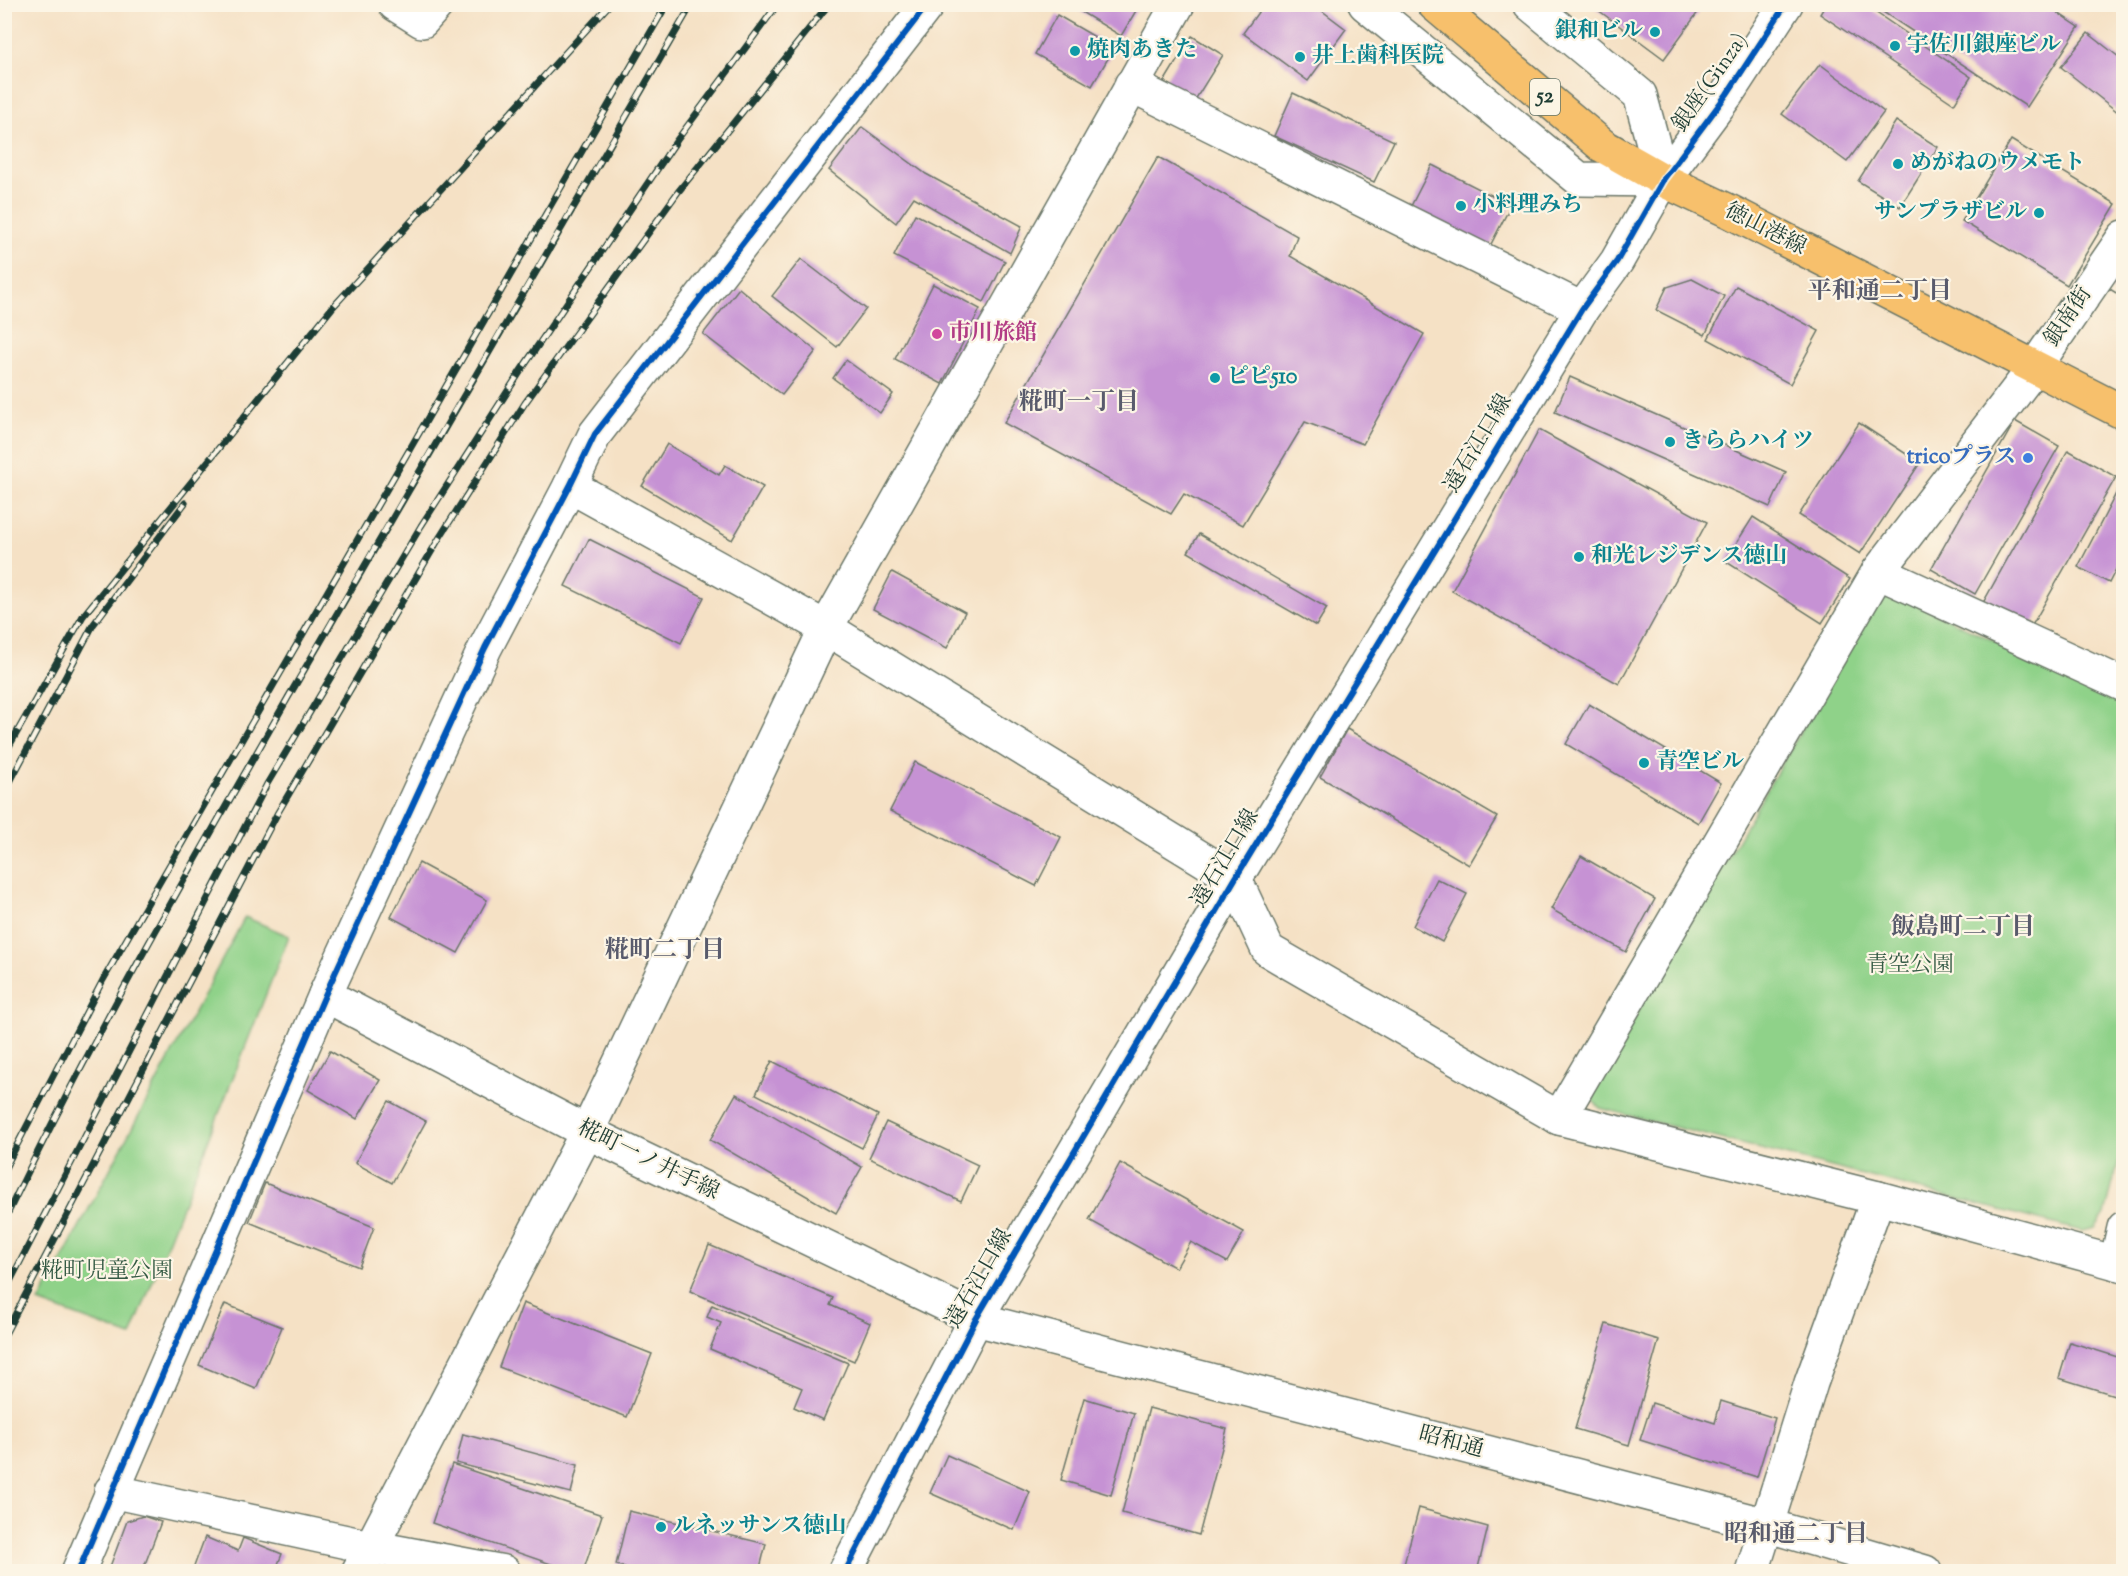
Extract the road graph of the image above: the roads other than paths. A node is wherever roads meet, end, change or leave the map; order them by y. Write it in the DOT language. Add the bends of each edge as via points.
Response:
graph roads {
  1 [pos="395,4"];
  2 [pos="437,4"];
  3 [pos="928,4"];
  4 [pos="1178,4"];
  5 [pos="1365,4"];
  6 [pos="1434,4"];
  7 [pos="1530,4"];
  8 [pos="1785,4"];
  9 [pos="1131,85"];
  10 [pos="1664,180"];
  11 [pos="2124,237"];
  12 [pos="1582,309"];
  13 [pos="2035,367"];
  14 [pos="2124,413"];
  15 [pos="570,486"];
  16 [pos="1878,572"];
  17 [pos="826,628"];
  18 [pos="2124,685"];
  19 [pos="1235,879"];
  20 [pos="325,995"];
  21 [pos="1559,1118"];
  22 [pos="587,1132"];
  23 [pos="1878,1198"];
  24 [pos="2124,1228"];
  25 [pos="2120,1264"];
  26 [pos="976,1318"];
  27 [pos="111,1491"];
  28 [pos="1766,1525"];
  29 [pos="364,1559"];
  30 [pos="78,1572"];
  31 [pos="504,1572"];
  32 [pos="845,1572"];
  33 [pos="1752,1572"];
  34 [pos="1925,1572"];
  1 -- 2 [label="street" via="422,21"];
  3 -- 15 [label="street" via="595,434"];
  4 -- 9 [label="street"];
  5 -- 10 [label="street" via="1579,179"];
  6 -- 10 [label="main road, 徳山港線 / 52" via="1603,146"];
  7 -- 10 [label="street" via="1640,95"];
  8 -- 10 [label="street, 銀座(Ginza)" via="1727,94"];
  9 -- 12 [label="street"];
  9 -- 17 [label="street"];
  10 -- 12 [label="street, 遠石江口線" via="1617,261"];
  10 -- 13 [label="main road, 徳山港線 / 52"];
  11 -- 13 [label="street, 銀南街"];
  12 -- 19 [label="street, 遠石江口線"];
  13 -- 14 [label="main road, 徳山港線 / 52"];
  13 -- 16 [label="street, 銀南街"];
  15 -- 17 [label="street"];
  15 -- 20 [label="street" via="484,648"];
  16 -- 18 [label="street"];
  16 -- 21 [label="street, 銀南街"];
  17 -- 19 [label="street"];
  17 -- 22 [label="street"];
  19 -- 21 [label="street" via="1269,950"];
  19 -- 26 [label="street, 遠石江口線"];
  20 -- 22 [label="street, 椛町一ノ井手線"];
  20 -- 27 [label="street"];
  21 -- 23 [label="street"];
  22 -- 26 [label="street, 椛町一ノ井手線"];
  22 -- 29 [label="street"];
  23 -- 25 [label="street"];
  23 -- 28 [label="street" via="1811,1383"];
  24 -- 25 [label="street"];
  26 -- 28 [label="street, 昭和通"];
  26 -- 32 [label="street, 遠石江口線"];
  27 -- 29 [label="street"];
  27 -- 30 [label="street"];
  28 -- 33 [label="street"];
  28 -- 34 [label="street, 昭和通"];
  29 -- 31 [label="street"];
}
